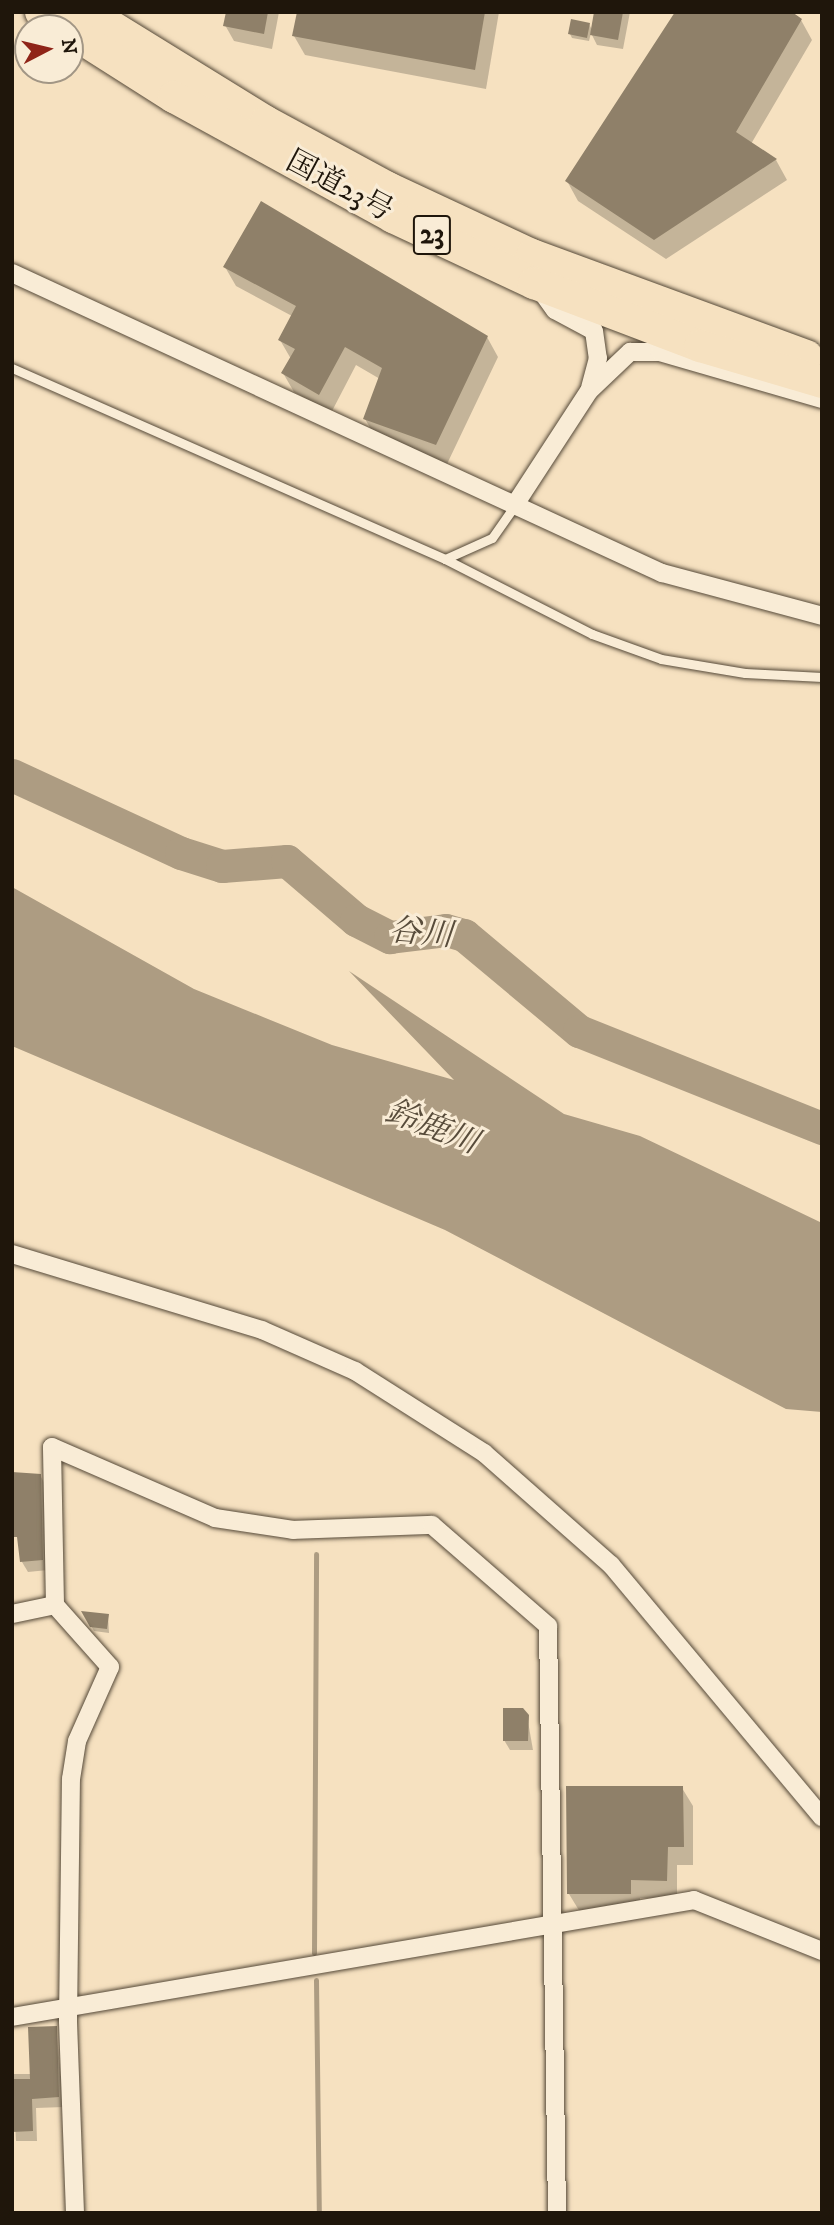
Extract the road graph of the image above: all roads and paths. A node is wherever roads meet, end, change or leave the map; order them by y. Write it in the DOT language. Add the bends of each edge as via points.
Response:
graph roads {
  1 [pos="88,12"];
  2 [pos="84,39"];
  3 [pos="12,273"];
  4 [pos="534,283"];
  5 [pos="822,360"];
  6 [pos="12,368"];
  7 [pos="822,382"];
  8 [pos="589,391"];
  9 [pos="822,399"];
  10 [pos="514,506"];
  11 [pos="445,559"];
  12 [pos="822,616"];
  13 [pos="822,677"];
  14 [pos="12,1254"];
  15 [pos="55,1605"];
  16 [pos="12,1614"];
  17 [pos="822,1816"];
  18 [pos="553,1923"];
  19 [pos="822,1951"];
  20 [pos="71,2007"];
  21 [pos="12,2017"];
  22 [pos="75,2213"];
  23 [pos="557,2213"];
  1 -- 5 [label="highway, 国道23号 / 23" via="266,122 388,188 532,255"];
  2 -- 4 [label="highway, 国道23号 / 23" via="174,97 393,217"];
  3 -- 10 [label="street"];
  4 -- 7 [label="highway, 国道23号 / 23" via="700,346"];
  4 -- 8 [label="street" via="555,310 594,331 598,358"];
  6 -- 11 [label="lane"];
  8 -- 9 [label="street" via="630,352 645,349"];
  8 -- 10 [label="street"];
  10 -- 11 [label="lane" via="492,538"];
  10 -- 12 [label="street" via="662,573"];
  11 -- 13 [label="lane" via="592,634 661,659 745,673"];
  14 -- 17 [label="street" via="262,1330 355,1371 484,1453 611,1565"];
  15 -- 16 [label="street"];
  15 -- 18 [label="street" via="52,1447 215,1518 293,1530 432,1525 548,1626"];
  15 -- 20 [label="street" via="110,1667 77,1741 71,1779"];
  18 -- 19 [label="street" via="694,1900"];
  18 -- 20 [label="street"];
  18 -- 23 [label="street"];
  20 -- 21 [label="street"];
  20 -- 22 [label="street"];
}
